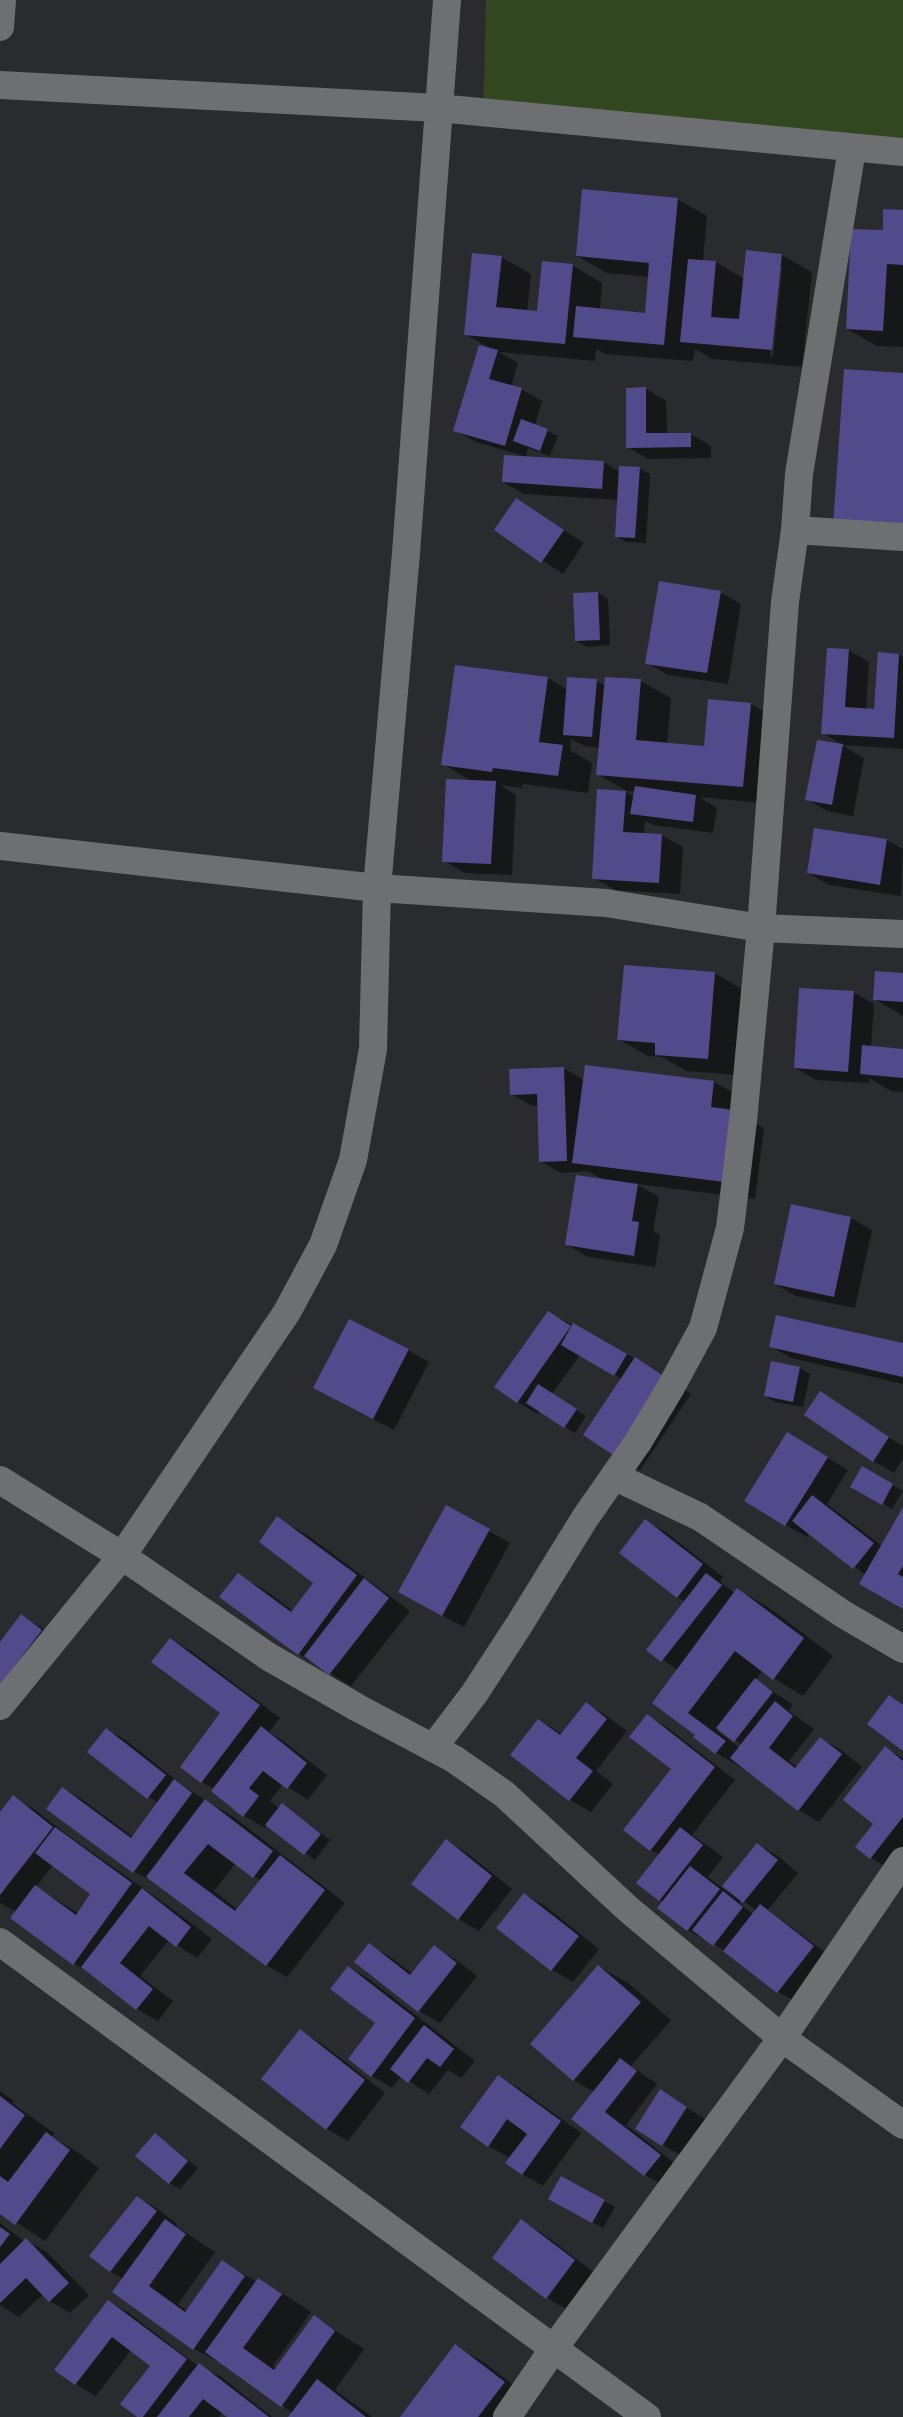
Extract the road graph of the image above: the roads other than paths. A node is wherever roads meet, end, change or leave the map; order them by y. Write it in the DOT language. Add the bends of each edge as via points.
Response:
graph roads {
  1 [pos="2,0"];
  2 [pos="447,0"];
  3 [pos="0,27"];
  4 [pos="0,85"];
  5 [pos="438,108"];
  6 [pos="852,149"];
  7 [pos="903,152"];
  8 [pos="795,530"];
  9 [pos="903,538"];
  10 [pos="0,846"];
  11 [pos="377,888"];
  12 [pos="761,928"];
  13 [pos="903,934"];
  14 [pos="614,1476"];
  15 [pos="0,1480"];
  16 [pos="122,1556"];
  17 [pos="903,1649"];
  18 [pos="0,1706"];
  19 [pos="433,1748"];
  20 [pos="903,1861"];
  21 [pos="0,1942"];
  22 [pos="782,2038"];
  23 [pos="903,2125"];
  24 [pos="554,2348"];
  25 [pos="507,2417"];
  26 [pos="646,2417"];
  1 -- 3 [label="street"];
  2 -- 5 [label="street"];
  4 -- 5 [label="street"];
  5 -- 6 [label="street"];
  5 -- 11 [label="street" via="406,553"];
  6 -- 7 [label="street"];
  6 -- 8 [label="street" via="799,474"];
  8 -- 9 [label="street"];
  8 -- 12 [label="street" via="785,602"];
  10 -- 11 [label="street"];
  11 -- 12 [label="street" via="606,903"];
  11 -- 16 [label="street" via="372,1049 353,1160 323,1245 287,1312"];
  12 -- 13 [label="street"];
  12 -- 14 [label="street" via="730,1228 703,1328 667,1395"];
  14 -- 17 [label="street" via="700,1517 843,1614"];
  14 -- 19 [label="street" via="484,1679"];
  15 -- 16 [label="street"];
  16 -- 18 [label="street"];
  16 -- 19 [label="street" via="269,1657"];
  19 -- 22 [label="street" via="504,1794 628,1909"];
  20 -- 22 [label="street"];
  21 -- 24 [label="street"];
  22 -- 23 [label="street"];
  22 -- 24 [label="street"];
  24 -- 25 [label="street"];
  24 -- 26 [label="street"];
}
